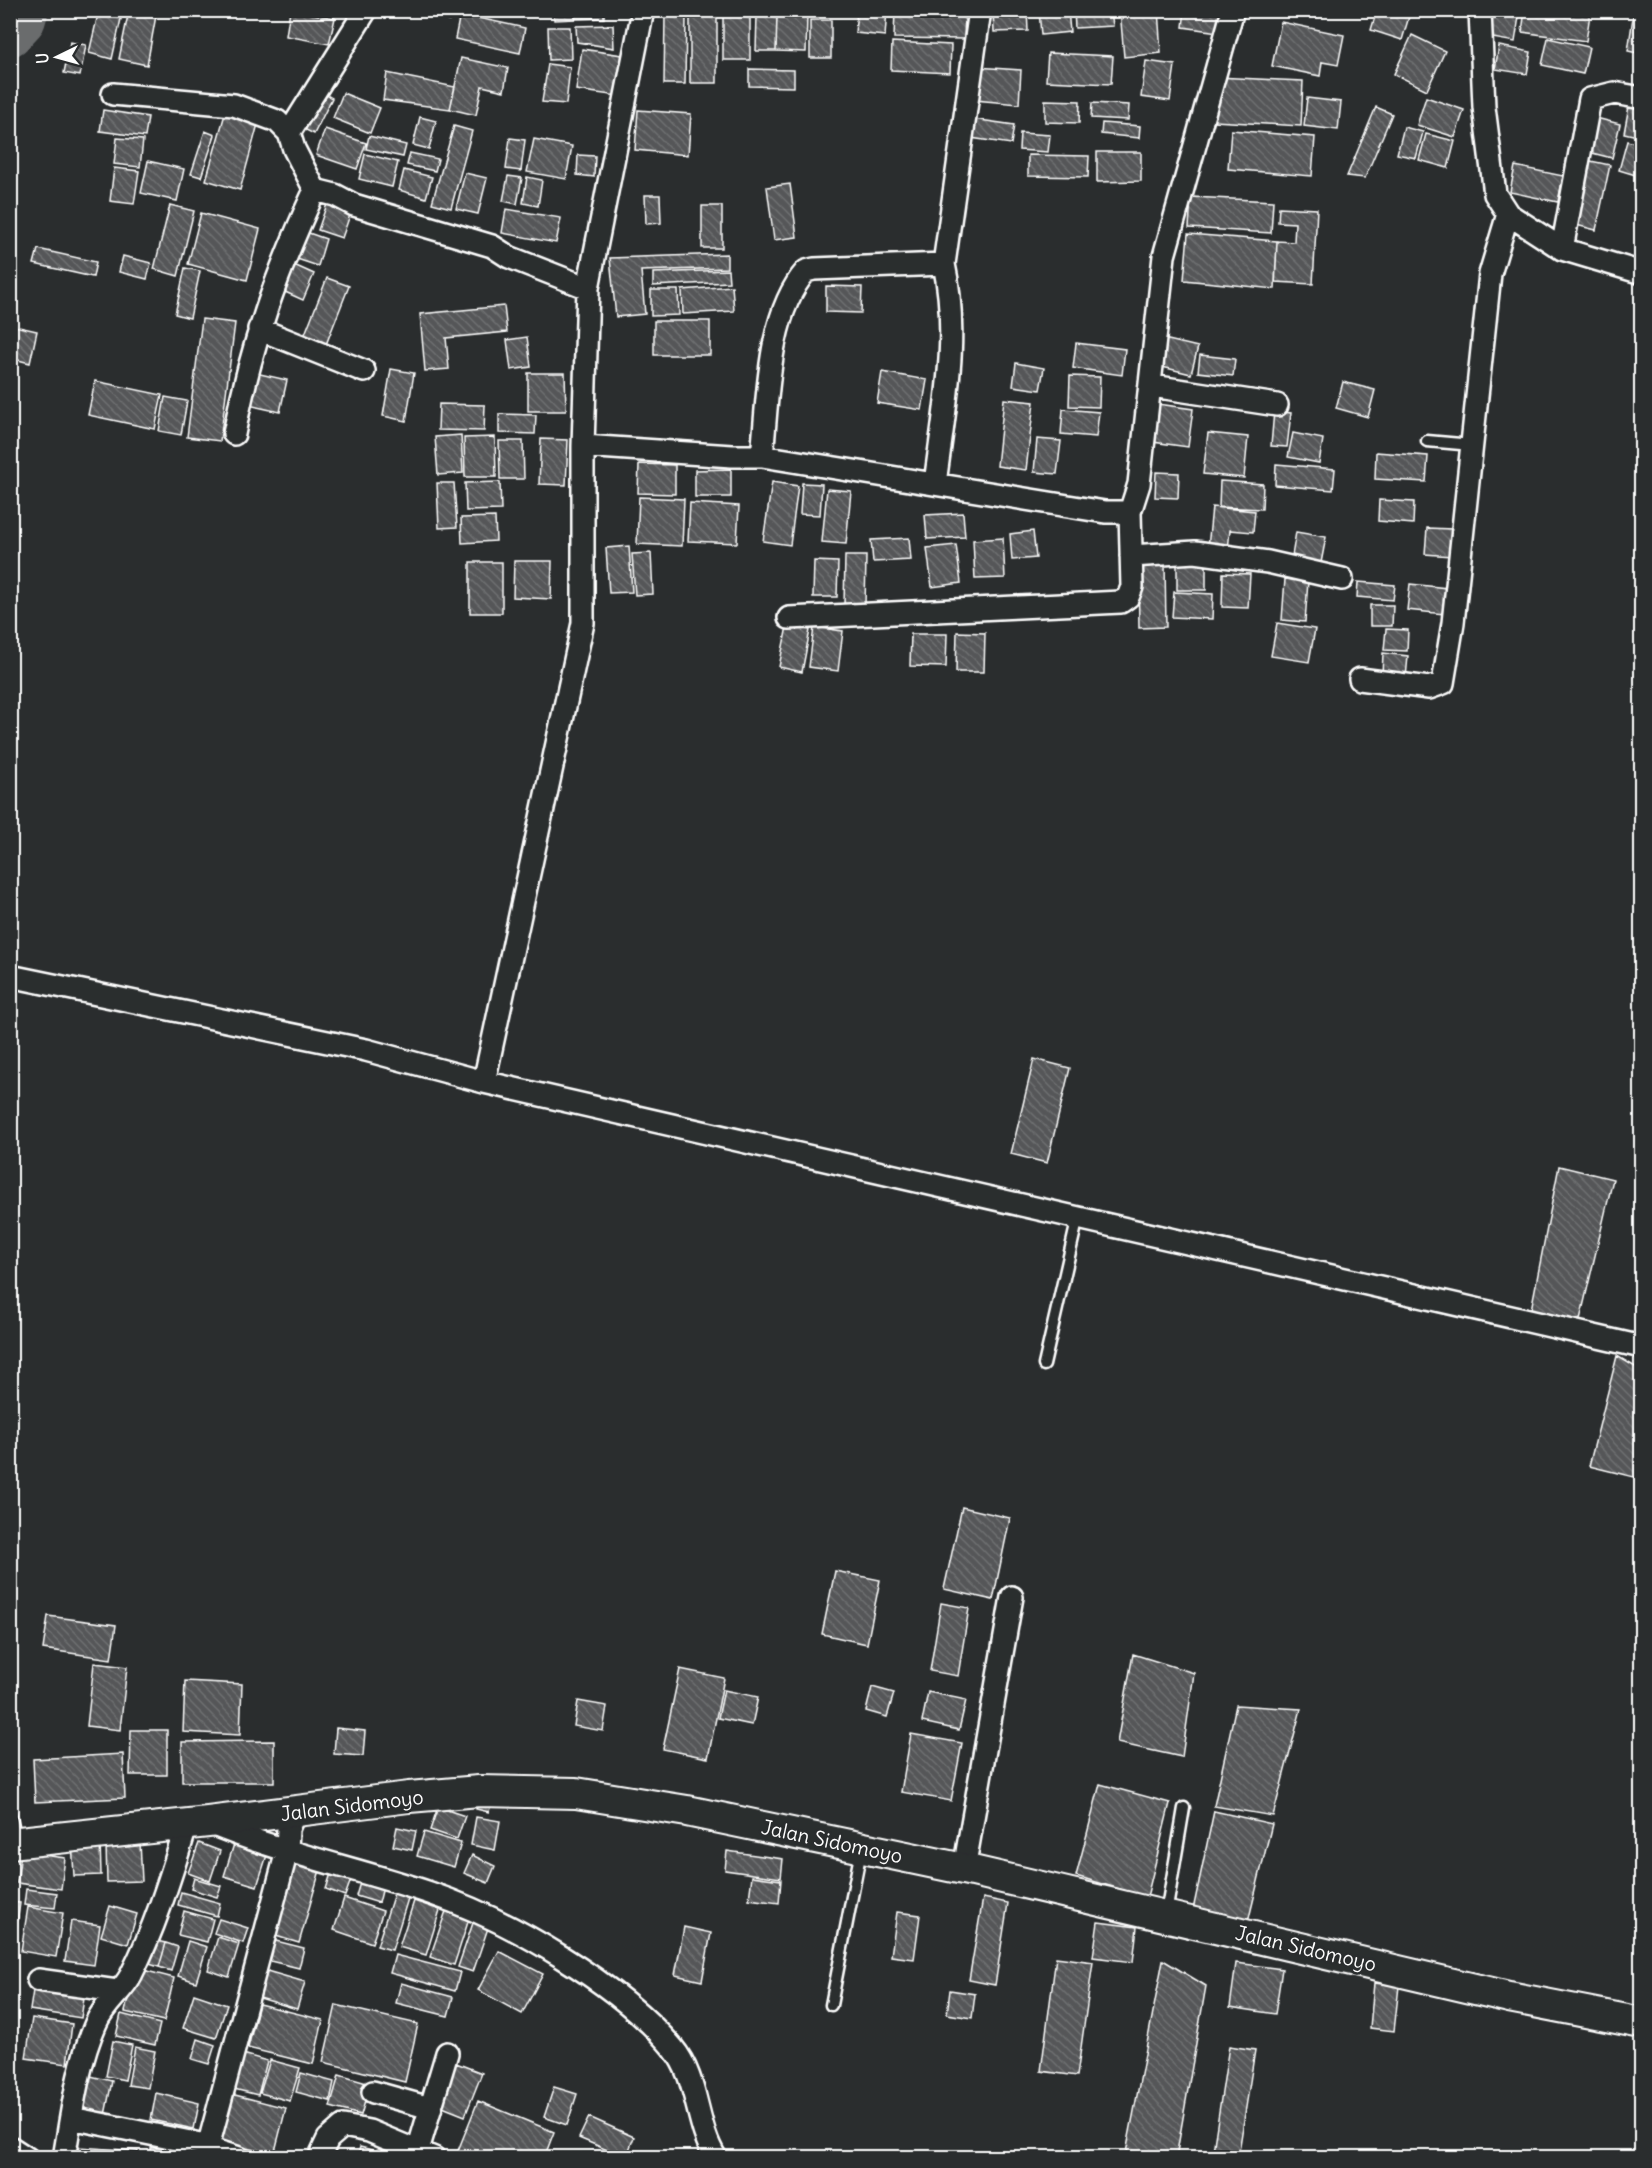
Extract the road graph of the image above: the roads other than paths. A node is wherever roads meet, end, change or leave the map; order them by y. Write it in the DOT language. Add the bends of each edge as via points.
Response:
graph roads {
  1 [pos="366,10"];
  2 [pos="643,10"];
  3 [pos="980,10"];
  4 [pos="1233,10"];
  5 [pos="1480,10"];
  6 [pos="113,94"];
  7 [pos="1641,98"];
  8 [pos="289,133"];
  9 [pos="315,190"];
  10 [pos="1508,214"];
  11 [pos="1562,249"];
  12 [pos="944,264"];
  13 [pos="1641,273"];
  14 [pos="588,288"];
  15 [pos="259,329"];
  16 [pos="364,371"];
  17 [pos="1152,386"];
  18 [pos="1277,405"];
  19 [pos="234,434"];
  20 [pos="1427,441"];
  21 [pos="1472,445"];
  22 [pos="583,446"];
  23 [pos="762,456"];
  24 [pos="935,484"];
  25 [pos="1130,512"];
  26 [pos="1131,556"];
  27 [pos="1342,579"];
  28 [pos="789,618"];
  29 [pos="1360,679"];
  30 [pos="10,976"];
  31 [pos="484,1082"];
  32 [pos="1078,1217"];
  33 [pos="1641,1347"];
  34 [pos="1044,1365"];
  35 [pos="1011,1597"];
  36 [pos="1184,1808"];
  37 [pos="295,1812"];
  38 [pos="10,1813"];
  39 [pos="198,1823"];
  40 [pos="14,1843"];
  41 [pos="862,1847"];
  42 [pos="287,1851"];
  43 [pos="964,1869"];
  44 [pos="1166,1915"];
  45 [pos="38,1980"];
  46 [pos="117,1991"];
  47 [pos="831,2005"];
  48 [pos="1641,2023"];
  49 [pos="447,2053"];
  50 [pos="373,2092"];
  51 [pos="430,2108"];
  52 [pos="71,2118"];
  53 [pos="210,2146"];
  54 [pos="10,2147"];
  55 [pos="426,2153"];
  56 [pos="707,2153"];
  57 [pos="27,2157"];
  58 [pos="64,2157"];
  59 [pos="239,2157"];
  60 [pos="319,2157"];
  1 -- 8 [label="street"];
  2 -- 14 [label="street"];
  3 -- 12 [label="street"];
  4 -- 17 [label="street" via="1164,256"];
  5 -- 10 [label="street" via="1484,107 1495,194"];
  6 -- 8 [label="street" via="234,105 277,121"];
  7 -- 11 [label="street" via="1614,93 1590,99"];
  8 -- 9 [label="street"];
  9 -- 14 [label="street" via="492,246 509,257"];
  9 -- 15 [label="street" via="282,260"];
  10 -- 11 [label="street"];
  10 -- 21 [label="street" via="1490,274"];
  11 -- 13 [label="street"];
  12 -- 23 [label="street" via="806,271 786,305 774,349"];
  12 -- 24 [label="street" via="952,317"];
  14 -- 22 [label="street"];
  15 -- 16 [label="street"];
  15 -- 19 [label="street"];
  17 -- 18 [label="street"];
  17 -- 25 [label="street" via="1140,484"];
  20 -- 21 [label="lane"];
  21 -- 29 [label="street" via="1443,683 1429,688"];
  22 -- 23 [label="street"];
  22 -- 31 [label="street" via="583,623"];
  23 -- 24 [label="street"];
  24 -- 25 [label="street" via="1105,512"];
  25 -- 26 [label="street"];
  26 -- 27 [label="street" via="1195,552 1268,562"];
  26 -- 28 [label="street" via="1132,587 1121,602"];
  30 -- 31 [label="street" via="366,1050"];
  31 -- 32 [label="street"];
  32 -- 33 [label="street"];
  32 -- 34 [label="lane"];
  35 -- 43 [label="street"];
  36 -- 44 [label="lane"];
  37 -- 39 [label="main road, Jalan Sidomoyo"];
  37 -- 41 [label="main road, Jalan Sidomoyo" via="480,1791 576,1793"];
  37 -- 42 [label="street" via="288,1829"];
  38 -- 40 [label="lane"];
  39 -- 40 [label="main road, Jalan Sidomoyo"];
  39 -- 42 [label="street"];
  39 -- 46 [label="street" via="130,1978"];
  41 -- 43 [label="main road, Jalan Sidomoyo"];
  41 -- 47 [label="lane"];
  42 -- 53 [label="street"];
  42 -- 56 [label="street" via="431,1893 506,1926 606,1984 674,2049 689,2079"];
  43 -- 44 [label="main road, Jalan Sidomoyo"];
  44 -- 48 [label="main road, Jalan Sidomoyo" via="1509,1997"];
  45 -- 46 [label="street"];
  46 -- 52 [label="street" via="96,2022 79,2074"];
  49 -- 51 [label="street"];
  50 -- 51 [label="street"];
  51 -- 55 [label="street"];
  52 -- 53 [label="street"];
  52 -- 58 [label="street"];
  53 -- 59 [label="street"];
  54 -- 57 [label="street"];
  55 -- 60 [label="street" via="369,2131 343,2126 328,2139"];
}
